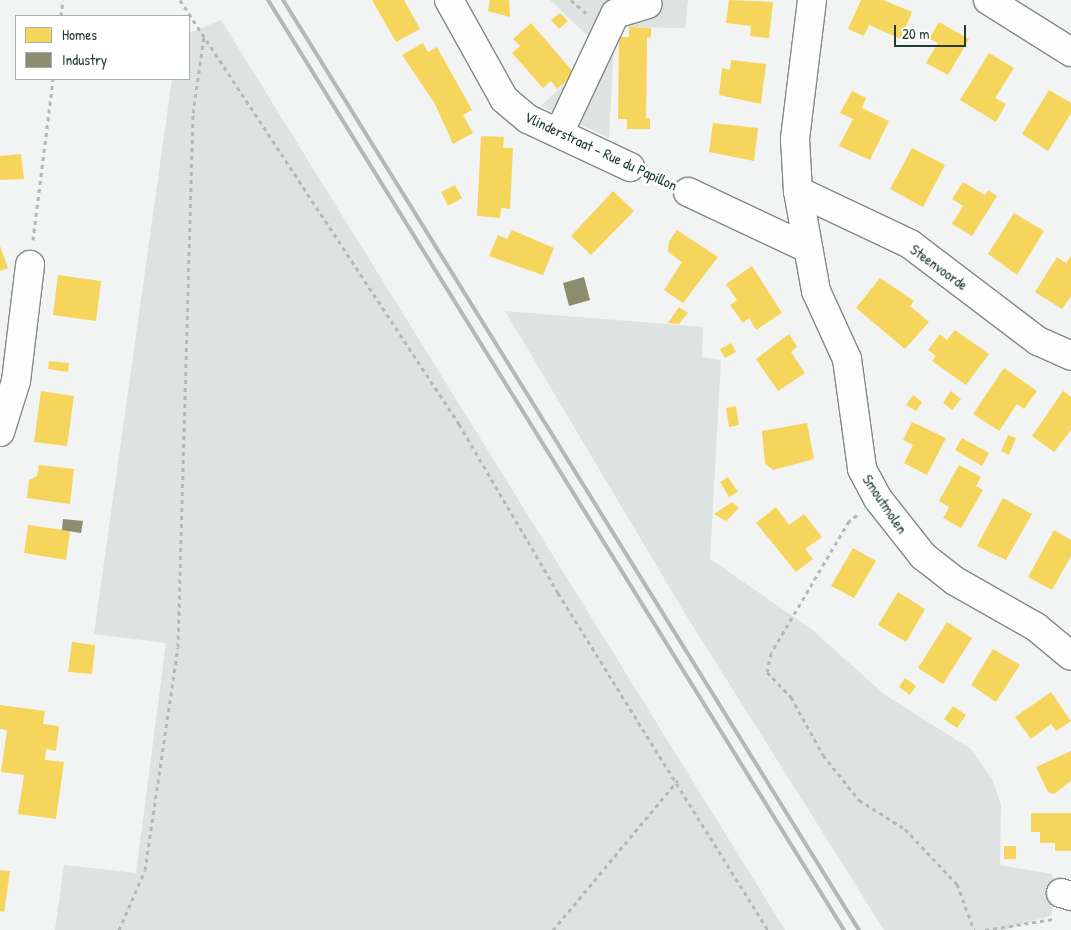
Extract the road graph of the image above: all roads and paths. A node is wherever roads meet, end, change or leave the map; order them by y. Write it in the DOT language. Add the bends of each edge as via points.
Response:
graph roads {
  1 [pos="63,0"];
  2 [pos="180,0"];
  3 [pos="449,0"];
  4 [pos="812,0"];
  5 [pos="988,0"];
  6 [pos="648,4"];
  7 [pos="61,15"];
  8 [pos="190,15"];
  9 [pos="190,15"];
  10 [pos="204,37"];
  11 [pos="1071,52"];
  12 [pos="53,80"];
  13 [pos="559,134"];
  14 [pos="630,167"];
  15 [pos="798,191"];
  16 [pos="688,192"];
  17 [pos="805,247"];
  18 [pos="30,265"];
  19 [pos="1071,356"];
  20 [pos="0,432"];
  21 [pos="878,499"];
  22 [pos="1071,656"];
  23 [pos="678,780"];
  24 [pos="1066,902"];
  25 [pos="119,930"];
  26 [pos="553,930"];
  27 [pos="768,930"];
  28 [pos="974,930"];
  29 [pos="985,930"];
  1 -- 7 [label="path"];
  2 -- 9 [label="path"];
  3 -- 13 [label="street, Vlinderstraat - Rue du Papillon" via="504,100 528,119"];
  4 -- 15 [label="street" via="795,138"];
  5 -- 11 [label="street"];
  6 -- 13 [label="street" via="615,14"];
  8 -- 10 [label="path"];
  10 -- 23 [label="path" via="449,408 558,593"];
  10 -- 25 [label="path" via="193,114 178,647 145,870"];
  12 -- 18 [label="path"];
  13 -- 14 [label="street, Vlinderstraat - Rue du Papillon"];
  14 -- 16 [label="path, Vlinderstraat - Rue du Papillon"];
  15 -- 17 [label="street"];
  15 -- 19 [label="street, Steenvoorde" via="910,244 1038,341"];
  16 -- 17 [label="street, Vlinderstraat - Rue du Papillon"];
  17 -- 21 [label="street, Smoutmolen" via="816,291 847,359 856,442 862,469"];
  18 -- 20 [label="street" via="16,381"];
  21 -- 22 [label="street, Smoutmolen" via="923,556 955,581 1036,627"];
  21 -- 28 [label="path" via="849,520 772,653 767,672 791,696 823,755 859,800 905,830 957,884"];
  23 -- 26 [label="path"];
  23 -- 27 [label="path"];
  24 -- 29 [label="path"];
}
